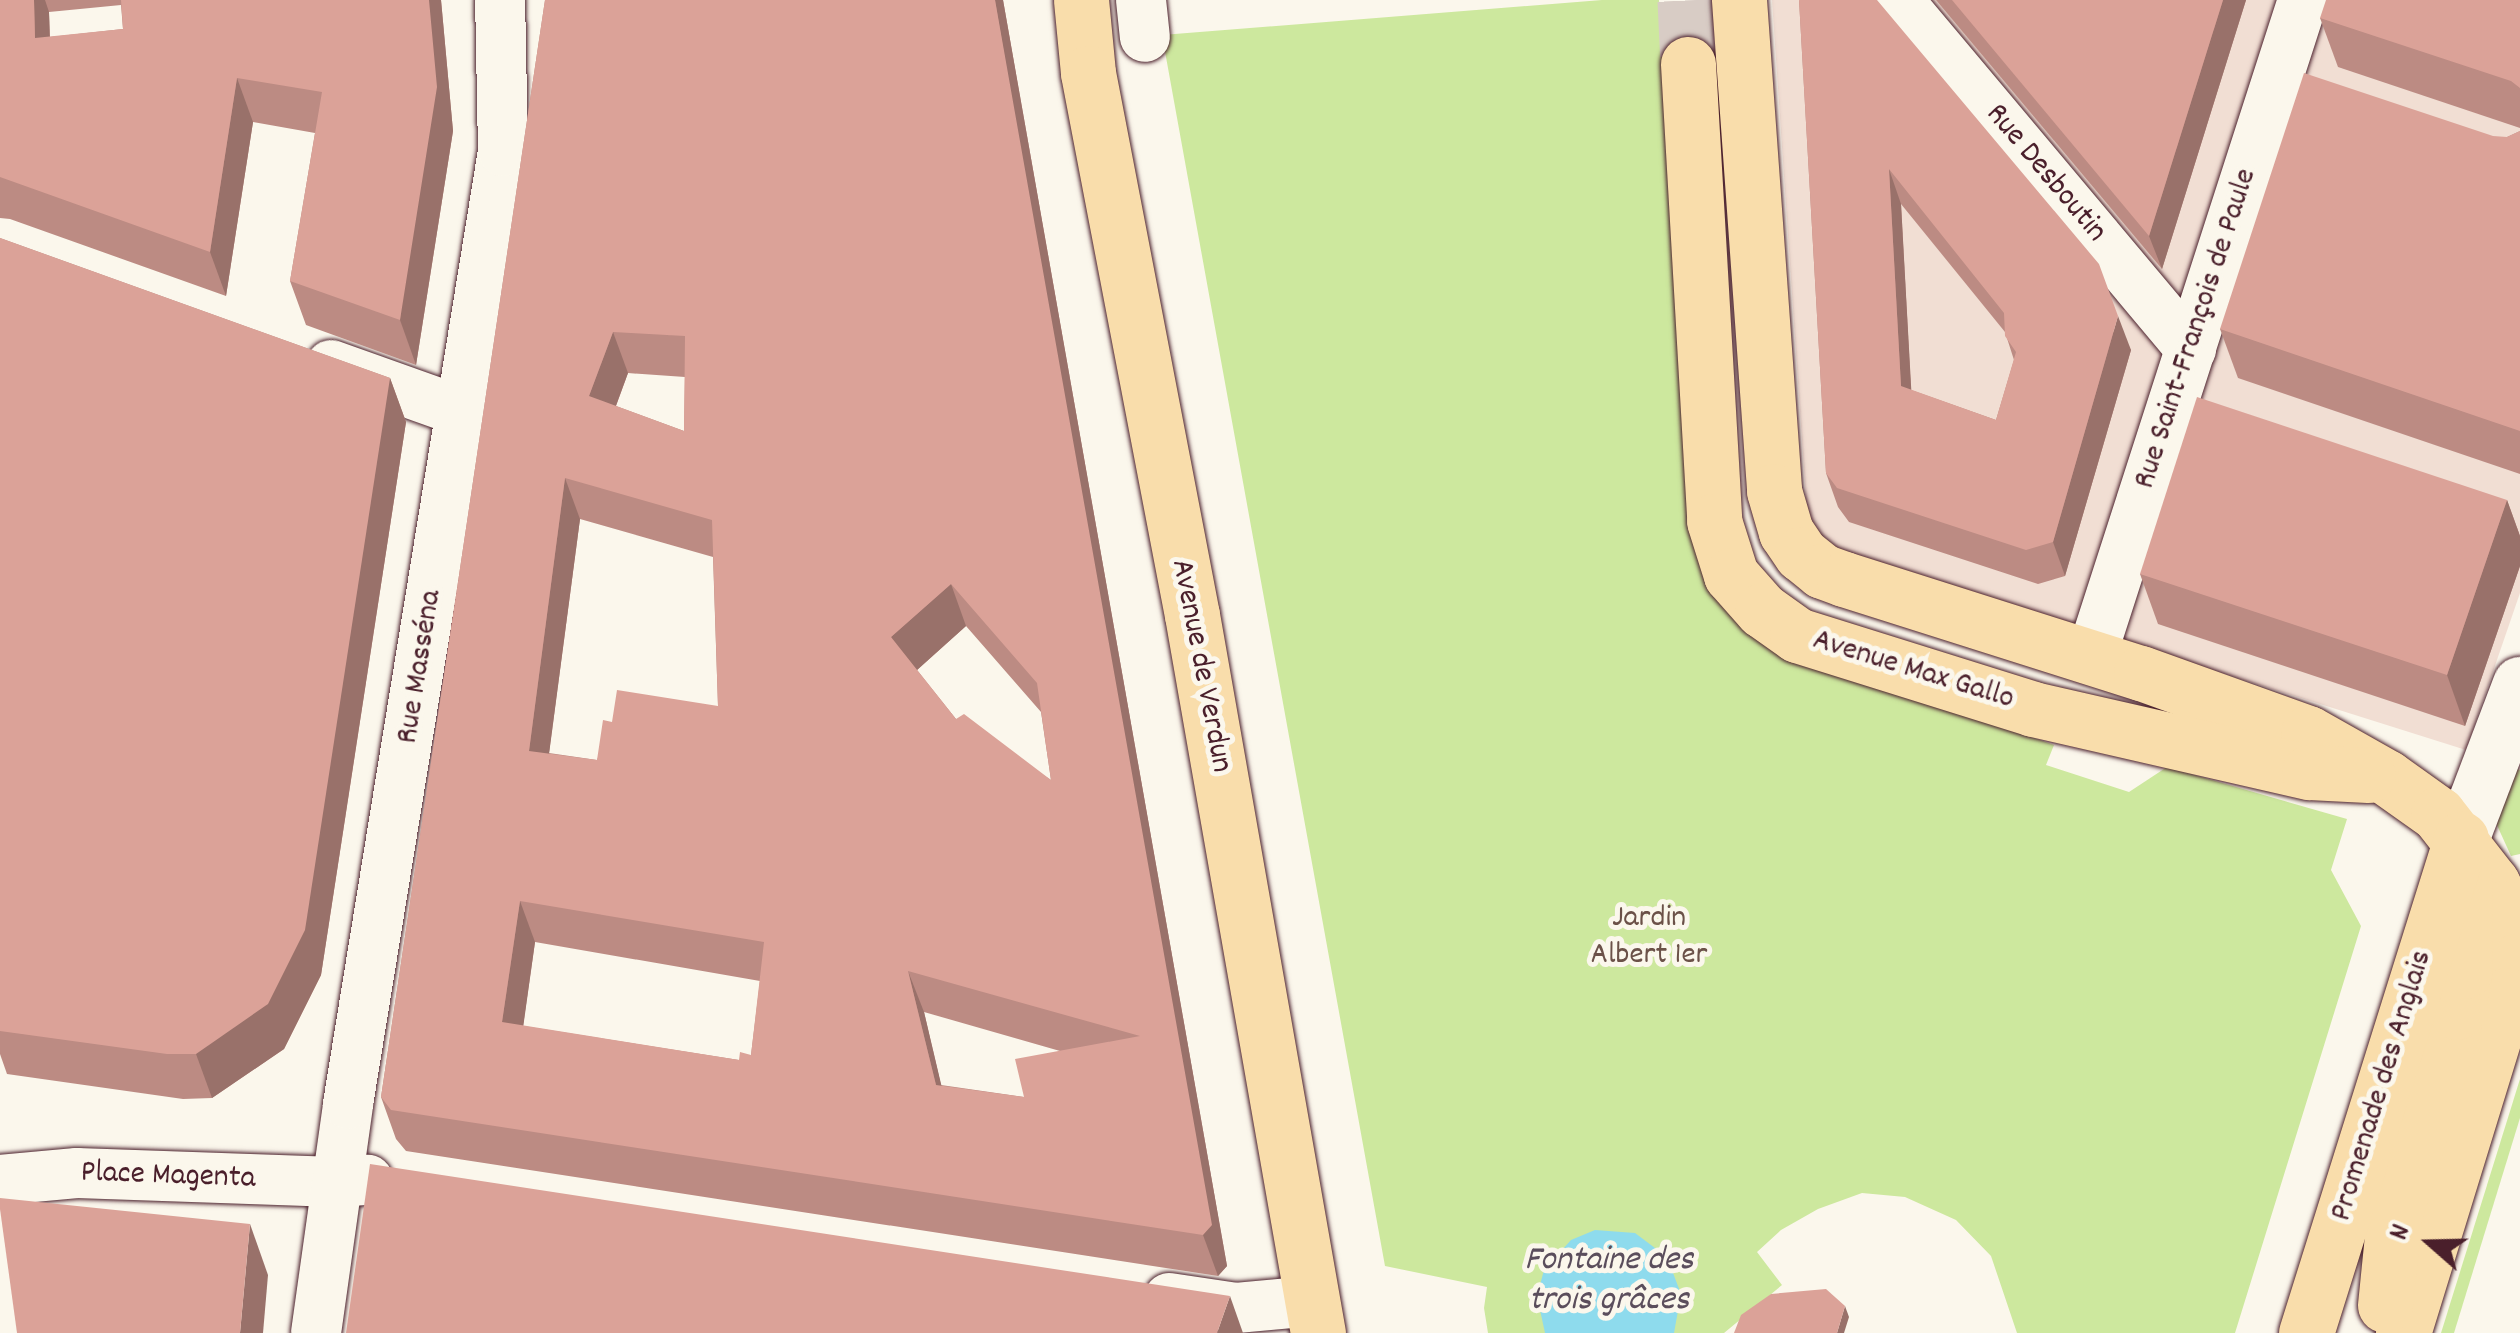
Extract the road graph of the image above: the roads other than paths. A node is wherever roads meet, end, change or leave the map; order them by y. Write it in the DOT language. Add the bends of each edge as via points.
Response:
graph roads {
  1 [pos="500,0"];
  2 [pos="1081,0"];
  3 [pos="1898,0"];
  4 [pos="2302,0"];
  5 [pos="1751,4"];
  6 [pos="1688,64"];
  7 [pos="1763,297"];
  8 [pos="280,346"];
  9 [pos="2191,349"];
  10 [pos="463,412"];
  11 [pos="1854,650"];
  12 [pos="2091,657"];
  13 [pos="2520,684"];
  14 [pos="2033,709"];
  15 [pos="2386,776"];
  16 [pos="2461,840"];
  17 [pos="2520,1016"];
  18 [pos="2481,1082"];
  19 [pos="0,1180"];
  20 [pos="410,1180"];
  21 [pos="336,1182"];
  22 [pos="1118,1290"];
  23 [pos="1316,1317"];
  24 [pos="316,1333"];
  25 [pos="2306,1333"];
  26 [pos="2383,1333"];
  27 [pos="2403,1333"];
  1 -- 10 [label="street, Rue Masséna" via="503,152"];
  2 -- 23 [label="main road, Avenue de Verdun" via="1088,73"];
  3 -- 9 [label="street, Rue Desboutin"];
  4 -- 9 [label="street, Rue Saint-François de Paule" via="2292,73"];
  5 -- 7 [label="main road, Avenue Max Gallo"];
  6 -- 11 [label="main road, Avenue Max Gallo" via="1714,521 1732,575 1762,610 1797,635"];
  7 -- 11 [label="main road" via="1740,470 1744,526 1752,556 1775,592"];
  7 -- 12 [label="main road, Avenue Max Gallo" via="1774,491 1786,532 1801,554 1844,579"];
  8 -- 10 [label="street"];
  9 -- 12 [label="street, Rue Saint-François de Paule" via="2195,411"];
  10 -- 21 [label="street, Rue Masséna"];
  11 -- 14 [label="main road, Avenue Max Gallo"];
  12 -- 14 [label="main road" via="2074,686"];
  12 -- 15 [label="main road, Avenue Max Gallo" via="2267,716"];
  13 -- 16 [label="main road"];
  14 -- 15 [label="main road, Avenue Max Gallo" via="2309,772"];
  15 -- 16 [label="main road, Avenue Max Gallo"];
  16 -- 18 [label="main road" via="2505,908 2515,961"];
  16 -- 25 [label="main road, Promenade des Anglais"];
  16 -- 26 [label="main road, Promenade des Anglais" via="2465,970 2394,1217"];
  17 -- 18 [label="main road"];
  18 -- 27 [label="main road"];
  19 -- 21 [label="street, Place Magenta" via="77,1173"];
  20 -- 21 [label="street, Place Magenta"];
  21 -- 24 [label="street, Rue Masséna"];
  22 -- 23 [label="street"];
}
